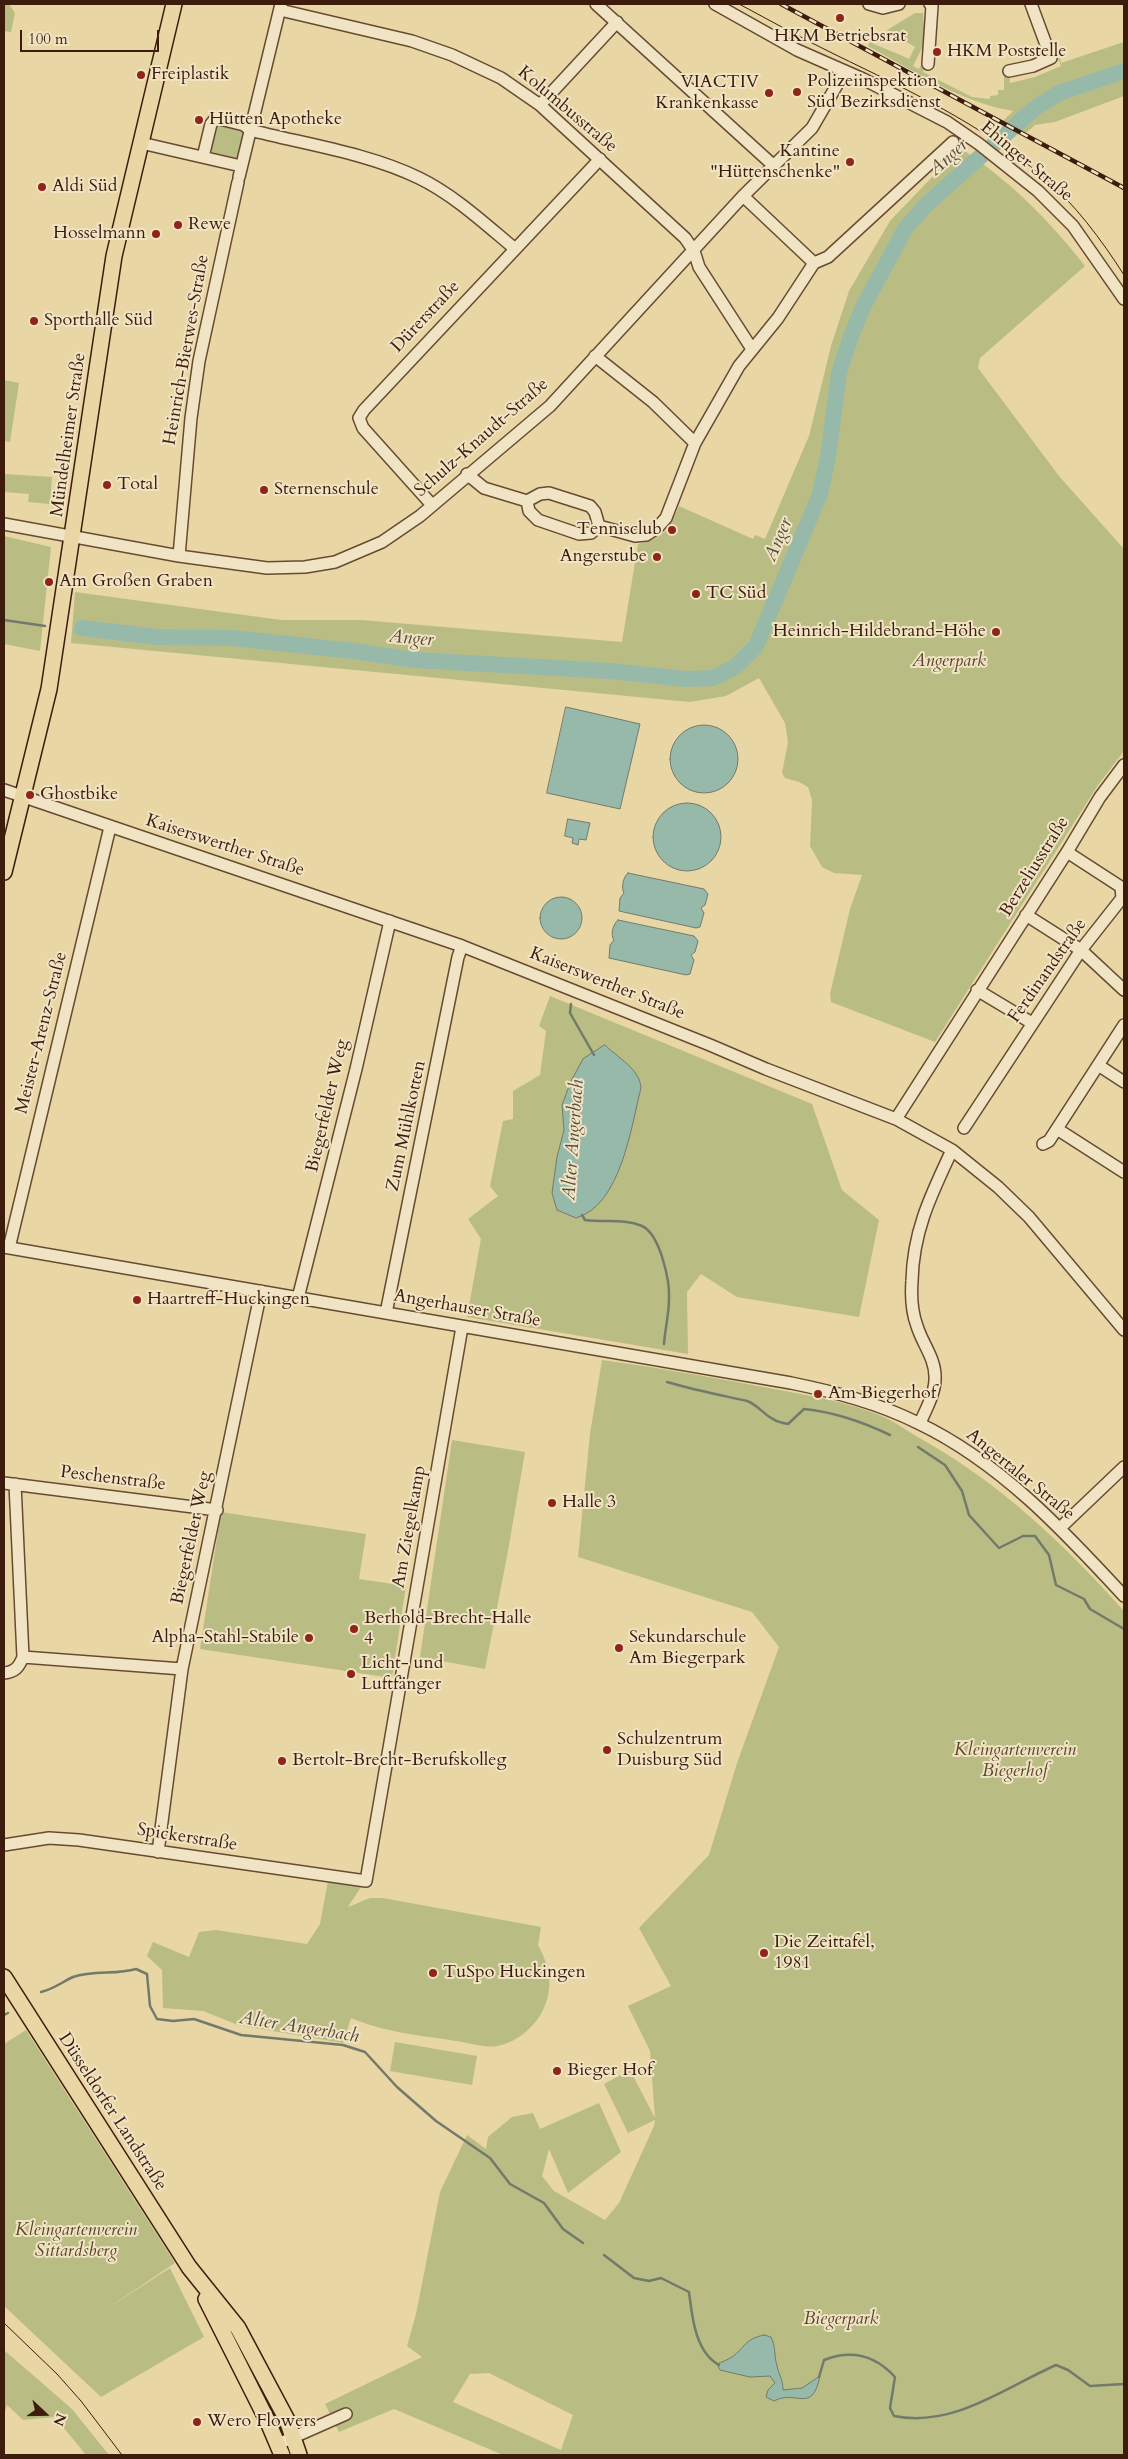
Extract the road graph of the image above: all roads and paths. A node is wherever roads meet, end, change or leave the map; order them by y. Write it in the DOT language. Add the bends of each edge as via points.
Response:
graph roads {
  1 [pos="174,4"];
  2 [pos="596,4"];
  3 [pos="715,4"];
  4 [pos="869,4"];
  5 [pos="899,4"];
  6 [pos="1031,4"];
  7 [pos="931,5"];
  8 [pos="280,7"];
  9 [pos="617,22"];
  10 [pos="928,64"];
  11 [pos="845,71"];
  12 [pos="1009,71"];
  13 [pos="540,105"];
  14 [pos="250,130"];
  15 [pos="953,142"];
  16 [pos="140,143"];
  17 [pos="203,157"];
  18 [pos="600,159"];
  19 [pos="774,166"];
  20 [pos="239,175"];
  21 [pos="744,196"];
  22 [pos="514,248"];
  23 [pos="694,251"];
  24 [pos="814,263"];
  25 [pos="1124,299"];
  26 [pos="752,349"];
  27 [pos="595,356"];
  28 [pos="695,443"];
  29 [pos="467,474"];
  30 [pos="527,501"];
  31 [pos="432,505"];
  32 [pos="4,524"];
  33 [pos="599,526"];
  34 [pos="74,537"];
  35 [pos="179,556"];
  36 [pos="1124,765"];
  37 [pos="4,790"];
  38 [pos="22,796"];
  39 [pos="110,827"];
  40 [pos="1067,852"];
  41 [pos="4,872"];
  42 [pos="1026,914"];
  43 [pos="390,921"];
  44 [pos="462,946"];
  45 [pos="1081,950"];
  46 [pos="977,990"];
  47 [pos="1124,990"];
  48 [pos="1032,1024"];
  49 [pos="1124,1025"];
  50 [pos="1098,1065"];
  51 [pos="1124,1082"];
  52 [pos="896,1119"];
  53 [pos="964,1128"];
  54 [pos="1057,1129"];
  55 [pos="1043,1144"];
  56 [pos="952,1150"];
  57 [pos="1124,1172"];
  58 [pos="6,1248"];
  59 [pos="261,1291"];
  60 [pos="298,1298"];
  61 [pos="386,1313"];
  62 [pos="462,1326"];
  63 [pos="1124,1330"];
  64 [pos="920,1423"];
  65 [pos="1124,1467"];
  66 [pos="10,1484"];
  67 [pos="217,1510"];
  68 [pos="1060,1528"];
  69 [pos="1124,1596"];
  70 [pos="22,1657"];
  71 [pos="182,1669"];
  72 [pos="4,1673"];
  73 [pos="4,1845"];
  74 [pos="158,1852"];
  75 [pos="366,1881"];
  76 [pos="4,1977"];
  77 [pos="189,2267"];
  78 [pos="346,2414"];
  79 [pos="296,2436"];
  80 [pos="280,2450"];
  81 [pos="299,2455"];
  82 [pos="310,2455"];
  1 -- 16 [label="main road, Mündelheimer Straße"];
  2 -- 9 [label="street"];
  3 -- 11 [label="street, Ehinger Straße" via="797,50"];
  4 -- 5 [label="street" via="883,8"];
  6 -- 12 [label="street" via="1051,58"];
  7 -- 10 [label="street"];
  8 -- 13 [label="street, Kolumbusstraße" via="452,54 501,78"];
  8 -- 14 [label="street, Heinrich-Bierwes-Straße"];
  9 -- 13 [label="street"];
  9 -- 19 [label="street"];
  11 -- 19 [label="street, Schulz-Knaudt-Straße" via="812,128"];
  11 -- 25 [label="street, Ehinger Straße" via="947,122 1002,160 1073,226"];
  13 -- 18 [label="street, Kolumbusstraße"];
  14 -- 17 [label="street" via="244,125 216,118"];
  14 -- 20 [label="street, Heinrich-Bierwes-Straße"];
  14 -- 22 [label="street" via="371,160 418,178 463,205"];
  15 -- 24 [label="street" via="828,258"];
  16 -- 17 [label="street"];
  16 -- 34 [label="main road, Mündelheimer Straße" via="113,263"];
  17 -- 20 [label="street"];
  18 -- 22 [label="street, Dürerstraße"];
  18 -- 23 [label="street, Kolumbusstraße" via="685,238"];
  19 -- 21 [label="street, Schulz-Knaudt-Straße"];
  20 -- 35 [label="street, Heinrich-Bierwes-Straße" via="199,361"];
  21 -- 23 [label="street, Schulz-Knaudt-Straße"];
  21 -- 24 [label="street"];
  22 -- 31 [label="street, Dürerstraße" via="359,418 363,428"];
  23 -- 26 [label="street, Kolumbusstraße" via="699,267"];
  23 -- 27 [label="street, Schulz-Knaudt-Straße"];
  24 -- 26 [label="street" via="778,318"];
  26 -- 28 [label="street"];
  27 -- 28 [label="street" via="653,402"];
  27 -- 29 [label="street, Schulz-Knaudt-Straße" via="550,406"];
  28 -- 33 [label="street" via="666,518 657,528 646,535 634,536"];
  29 -- 30 [label="street" via="484,488"];
  29 -- 31 [label="street, Schulz-Knaudt-Straße"];
  30 -- 33 [label="street" via="529,511 538,520 585,534"];
  30 -- 33 [label="street" via="549,493 590,506"];
  31 -- 35 [label="street, Schulz-Knaudt-Straße" via="382,542 349,558 320,565 267,568"];
  32 -- 34 [label="street, Schulz-Knaudt-Straße"];
  34 -- 35 [label="street, Schulz-Knaudt-Straße"];
  34 -- 38 [label="main road, Mündelheimer Straße" via="49,689"];
  36 -- 40 [label="street, Berzeliusstraße" via="1100,797"];
  37 -- 38 [label="street, Kaiserswerther Straße"];
  38 -- 39 [label="street, Kaiserswerther Straße"];
  38 -- 41 [label="main road, Mündelheimer Straße"];
  39 -- 43 [label="street, Kaiserswerther Straße"];
  39 -- 58 [label="street, Meister-Arenz-Straße"];
  40 -- 42 [label="street, Berzeliusstraße"];
  40 -- 45 [label="street, Ferdinandstraße" via="1123,891 1122,898"];
  42 -- 45 [label="street"];
  42 -- 46 [label="street, Berzeliusstraße"];
  43 -- 44 [label="street, Kaiserswerther Straße"];
  43 -- 60 [label="street, Biegerfelder Weg"];
  44 -- 52 [label="street, Kaiserswerther Straße" via="766,1070"];
  44 -- 61 [label="street, Zum Mühlkotten"];
  45 -- 47 [label="street"];
  45 -- 48 [label="street, Ferdinandstraße"];
  46 -- 48 [label="street"];
  46 -- 52 [label="street, Berzeliusstraße"];
  48 -- 53 [label="street, Ferdinandstraße"];
  49 -- 50 [label="street"];
  50 -- 51 [label="street"];
  50 -- 54 [label="street"];
  52 -- 56 [label="street, Kaiserswerther Straße"];
  54 -- 55 [label="street"];
  54 -- 57 [label="street"];
  56 -- 63 [label="street, Kaiserswerther Straße" via="1029,1217"];
  56 -- 64 [label="street" via="924,1210 913,1258 915,1316 932,1359 935,1377 931,1398"];
  58 -- 59 [label="street, Angerhauser Straße"];
  59 -- 60 [label="street, Angerhauser Straße"];
  59 -- 67 [label="street, Biegerfelder Weg"];
  60 -- 61 [label="street, Angerhauser Straße"];
  61 -- 62 [label="street, Angerhauser Straße"];
  62 -- 64 [label="street, Angerhauser Straße" via="792,1382 868,1402"];
  62 -- 75 [label="street, Am Ziegelkamp"];
  64 -- 68 [label="street, Angertaler Straße" via="976,1457"];
  65 -- 68 [label="street"];
  66 -- 67 [label="street, Peschenstraße"];
  66 -- 70 [label="street"];
  67 -- 71 [label="street, Biegerfelder Weg"];
  68 -- 69 [label="street, Angertaler Straße"];
  70 -- 71 [label="street"];
  70 -- 72 [label="street" via="12,1673"];
  71 -- 74 [label="street, Biegerfelder Weg"];
  73 -- 74 [label="street, Spickerstraße" via="22,1840 64,1839"];
  74 -- 75 [label="street, Spickerstraße"];
  76 -- 77 [label="main road, Düsseldorfer Landstraße"];
  77 -- 79 [label="main road, Düsseldorfer Landstraße" via="238,2328"];
  77 -- 80 [label="main road, Düsseldorfer Landstraße"];
  78 -- 79 [label="street, Düsseldorfer Landstraße"];
  79 -- 80 [label="street, Düsseldorfer Landstraße"];
  79 -- 81 [label="main road"];
  79 -- 82 [label="main road, Düsseldorfer Landstraße"];
}
